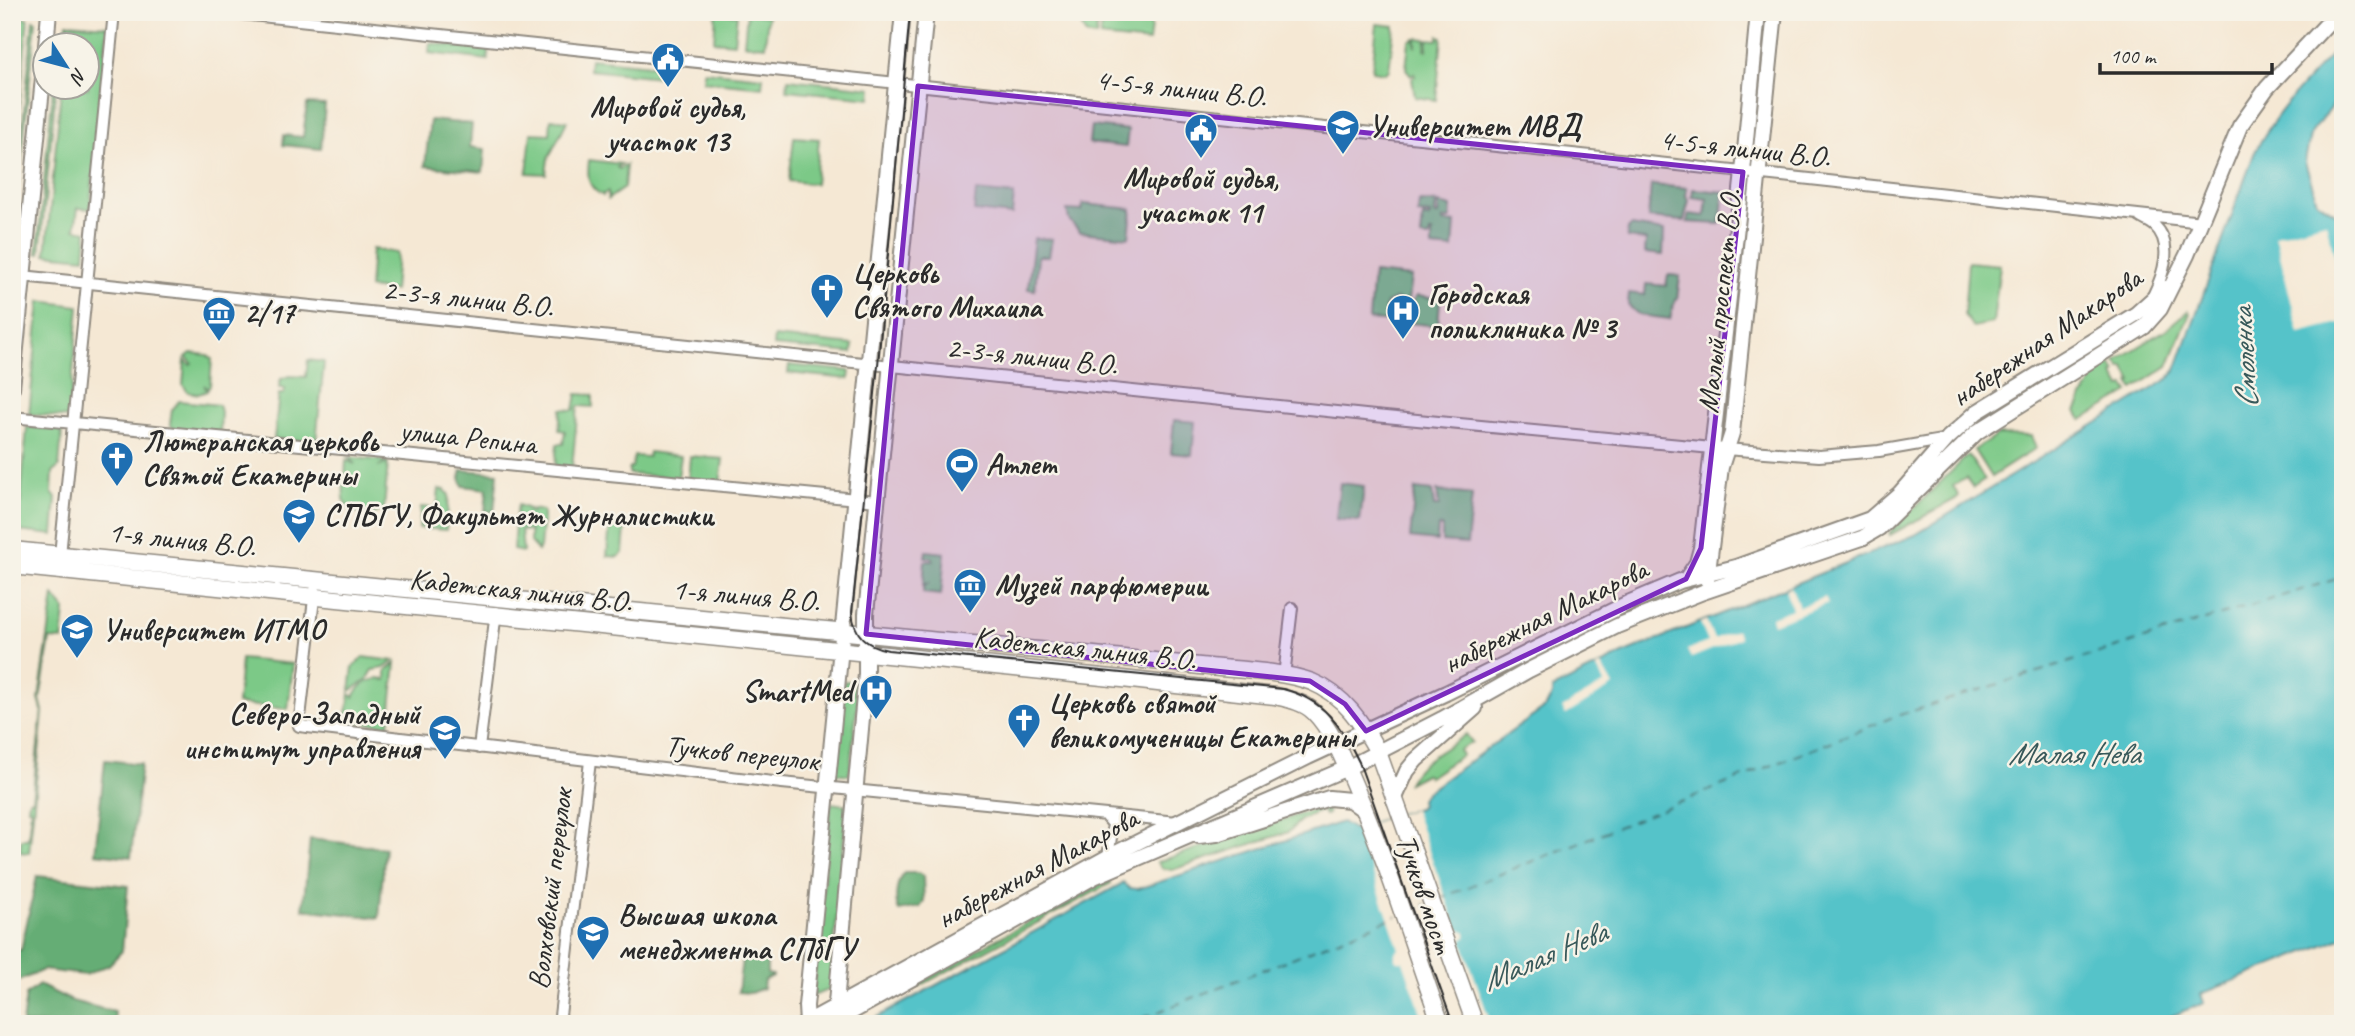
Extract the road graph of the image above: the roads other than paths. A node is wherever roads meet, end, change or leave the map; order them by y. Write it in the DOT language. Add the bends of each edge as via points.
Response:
graph roads {
  1 [pos="49,12"];
  2 [pos="114,12"];
  3 [pos="222,12"];
  4 [pos="903,12"];
  5 [pos="926,12"];
  6 [pos="1758,12"];
  7 [pos="1775,12"];
  8 [pos="2339,12"];
  9 [pos="47,32"];
  10 [pos="895,83"];
  11 [pos="918,86"];
  12 [pos="39,102"];
  13 [pos="1743,172"];
  14 [pos="1760,173"];
  15 [pos="2134,214"];
  16 [pos="2202,222"];
  17 [pos="18,276"];
  18 [pos="2172,282"];
  19 [pos="87,283"];
  20 [pos="2149,303"];
  21 [pos="869,364"];
  22 [pos="890,366"];
  23 [pos="12,388"];
  24 [pos="12,416"];
  25 [pos="73,422"];
  26 [pos="1948,438"];
  27 [pos="1719,448"];
  28 [pos="1959,449"];
  29 [pos="856,499"];
  30 [pos="877,501"];
  31 [pos="12,550"];
  32 [pos="60,555"];
  33 [pos="12,566"];
  34 [pos="1709,574"];
  35 [pos="1686,579"];
  36 [pos="317,580"];
  37 [pos="1703,592"];
  38 [pos="314,597"];
  39 [pos="497,607"];
  40 [pos="1292,608"];
  41 [pos="843,632"];
  42 [pos="866,634"];
  43 [pos="841,651"];
  44 [pos="866,653"];
  45 [pos="1284,676"];
  46 [pos="1494,691"];
  47 [pos="1320,719"];
  48 [pos="1366,731"];
  49 [pos="1335,745"];
  50 [pos="479,748"];
  51 [pos="1378,752"];
  52 [pos="1308,757"];
  53 [pos="590,761"];
  54 [pos="1347,768"];
  55 [pos="827,787"];
  56 [pos="855,789"];
  57 [pos="1397,806"];
  58 [pos="1105,816"];
  59 [pos="1368,817"];
  60 [pos="1180,822"];
  61 [pos="1180,839"];
  62 [pos="1108,857"];
  63 [pos="836,1006"];
  64 [pos="805,1023"];
  65 [pos="831,1023"];
  66 [pos="559,1024"];
  67 [pos="1441,1024"];
  68 [pos="1475,1024"];
  1 -- 9 [label="main road"];
  2 -- 19 [label="street"];
  3 -- 10 [label="street, 4-5-я линии В.О."];
  4 -- 10 [label="main road"];
  5 -- 11 [label="main road"];
  6 -- 13 [label="main road, Малый проспект В.О."];
  7 -- 14 [label="main road, Малый проспект В.О."];
  8 -- 16 [label="main road" via="2267,88 2240,126"];
  10 -- 11 [label="street, 4-5-я линии В.О."];
  10 -- 21 [label="main road"];
  11 -- 13 [label="street, 4-5-я линии В.О."];
  11 -- 22 [label="main road"];
  12 -- 17 [label="main road"];
  13 -- 14 [label="street, 4-5-я линии В.О."];
  13 -- 27 [label="main road, Малый проспект В.О."];
  14 -- 15 [label="street, 4-5-я линии В.О."];
  14 -- 27 [label="main road, Малый проспект В.О." via="1732,433"];
  15 -- 16 [label="street, 4-5-я линии В.О."];
  15 -- 20 [label="street" via="2155,226 2165,249 2164,267"];
  16 -- 18 [label="main road"];
  17 -- 19 [label="street, 2-3-я линии В.О."];
  17 -- 23 [label="main road"];
  18 -- 20 [label="main road, набережная Макарова"];
  18 -- 28 [label="main road, набережная Макарова" via="2160,309 2144,327 1993,421"];
  19 -- 21 [label="street, 2-3-я линии В.О."];
  19 -- 25 [label="street"];
  20 -- 26 [label="main road, набережная Макарова" via="1977,412"];
  21 -- 22 [label="street, 2-3-я линии В.О."];
  21 -- 29 [label="main road"];
  22 -- 27 [label="street, 2-3-я линии В.О."];
  22 -- 30 [label="main road"];
  24 -- 25 [label="street, улица Репина"];
  25 -- 29 [label="street, улица Репина"];
  25 -- 32 [label="street"];
  26 -- 27 [label="street, 2-3-я линии В.О." via="1819,456"];
  26 -- 28 [label="street"];
  26 -- 34 [label="main road, набережная Макарова" via="1900,493 1870,519"];
  27 -- 34 [label="main road, Малый проспект В.О."];
  27 -- 35 [label="main road, Малый проспект В.О." via="1701,548"];
  28 -- 37 [label="main road, набережная Макарова" via="1897,513 1862,538"];
  29 -- 30 [label="street, улица Репина"];
  29 -- 41 [label="main road"];
  30 -- 42 [label="main road"];
  31 -- 32 [label="main road, 1-я линия В.О."];
  32 -- 36 [label="main road, 1-я линия В.О."];
  33 -- 38 [label="main road, Кадетская линия В.О."];
  34 -- 35 [label="main road, набережная Макарова"];
  34 -- 37 [label="main road, Малый проспект В.О."];
  35 -- 48 [label="main road, набережная Макарова"];
  36 -- 38 [label="street"];
  36 -- 39 [label="main road, 1-я линия В.О."];
  37 -- 46 [label="main road, набережная Макарова" via="1617,626"];
  38 -- 39 [label="main road, Кадетская линия В.О."];
  38 -- 50 [label="street, Тучков переулок" via="299,726"];
  39 -- 41 [label="main road, 1-я линия В.О."];
  39 -- 43 [label="main road, Кадетская линия В.О."];
  39 -- 50 [label="street"];
  40 -- 45 [label="street"];
  41 -- 42 [label="main road, 1-я линия В.О."];
  41 -- 43 [label="main road"];
  42 -- 44 [label="main road"];
  42 -- 45 [label="main road, 1-я линия В.О."];
  43 -- 44 [label="main road, Кадетская линия В.О."];
  43 -- 55 [label="main road"];
  44 -- 47 [label="main road, Кадетская линия В.О." via="1275,696 1304,706"];
  44 -- 56 [label="main road"];
  45 -- 48 [label="main road, 1-я линия В.О." via="1324,688 1345,704"];
  46 -- 51 [label="main road, набережная Макарова"];
  46 -- 57 [label="main road" via="1416,760 1407,772"];
  47 -- 49 [label="main road, Кадетская линия В.О."];
  47 -- 52 [label="main road" via="1319,743"];
  48 -- 49 [label="main road, набережная Макарова"];
  48 -- 51 [label="main road, 1-я линия В.О."];
  49 -- 52 [label="main road, набережная Макарова"];
  49 -- 54 [label="main road, Кадетская линия В.О."];
  50 -- 53 [label="street, Тучков переулок"];
  51 -- 54 [label="main road, набережная Макарова"];
  51 -- 57 [label="main road, 1-я линия В.О."];
  52 -- 60 [label="main road, набережная Макарова"];
  53 -- 55 [label="street, Тучков переулок"];
  53 -- 66 [label="street, Волховский переулок"];
  54 -- 59 [label="main road, Кадетская линия В.О."];
  54 -- 61 [label="main road, набережная Макарова"];
  55 -- 56 [label="street, Тучков переулок"];
  55 -- 64 [label="main road"];
  56 -- 58 [label="street, Тучков переулок"];
  56 -- 63 [label="main road"];
  57 -- 68 [label="main road, Тучков мост"];
  58 -- 60 [label="street, Тучков переулок"];
  58 -- 62 [label="street" via="1113,824"];
  59 -- 61 [label="main road" via="1350,800 1329,798 1217,834"];
  59 -- 67 [label="main road, Тучков мост"];
  60 -- 62 [label="main road, набережная Макарова"];
  61 -- 65 [label="main road, набережная Макарова" via="1096,876"];
  62 -- 63 [label="main road, набережная Макарова"];
  63 -- 64 [label="main road, набережная Макарова"];
  63 -- 65 [label="main road"];
}
